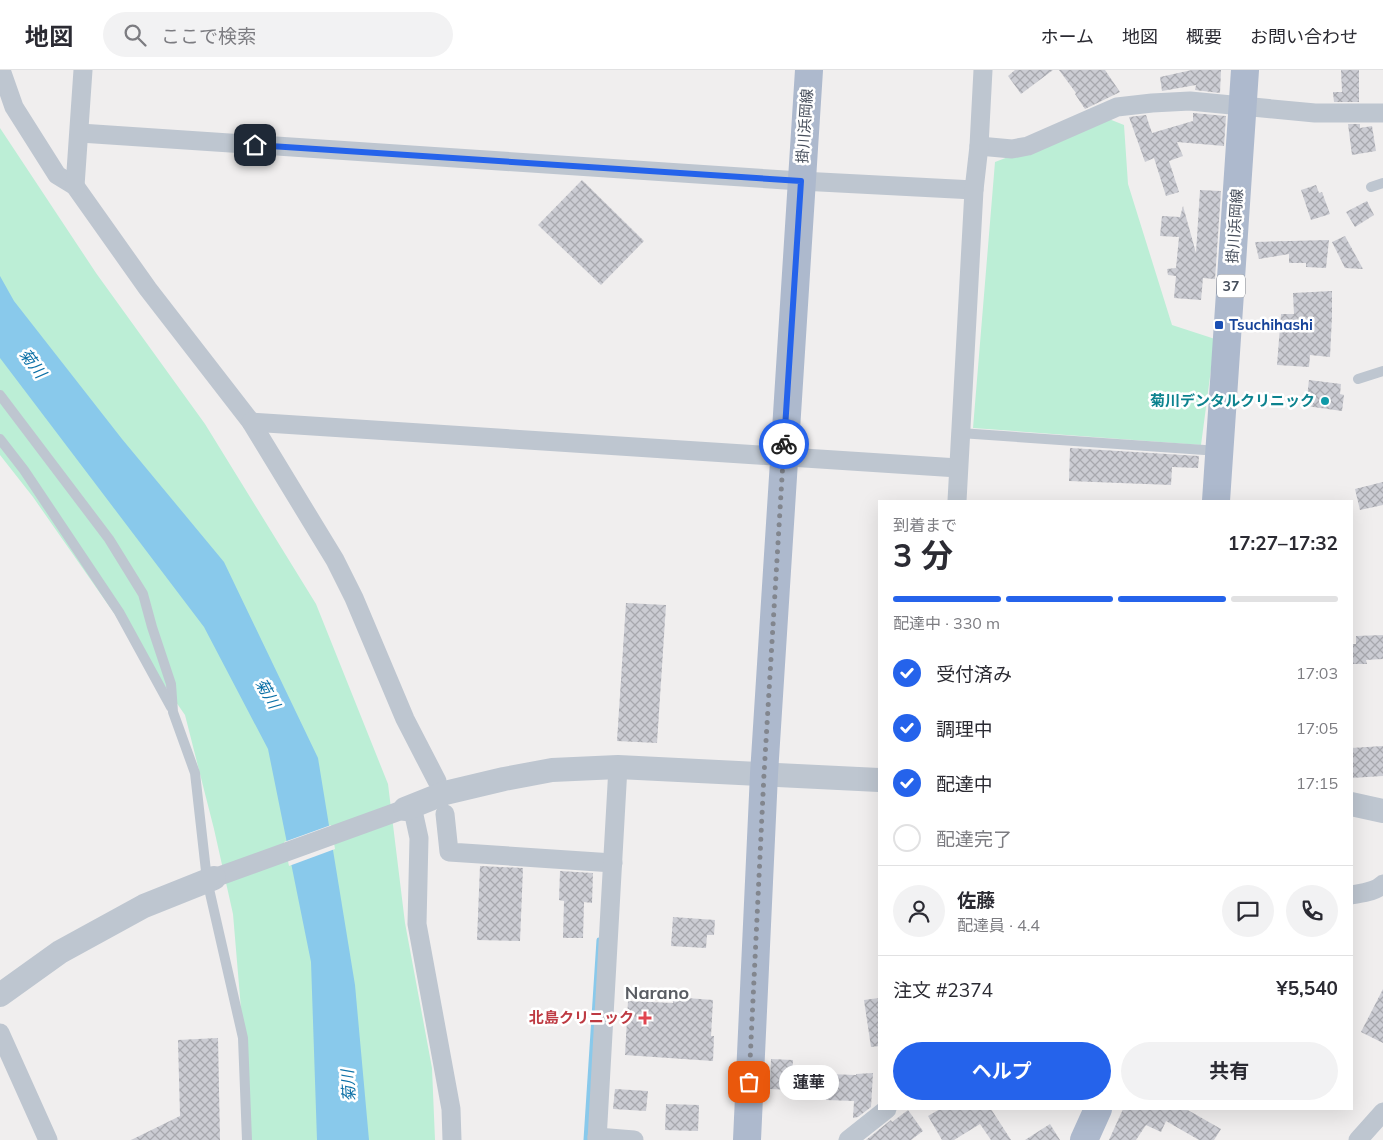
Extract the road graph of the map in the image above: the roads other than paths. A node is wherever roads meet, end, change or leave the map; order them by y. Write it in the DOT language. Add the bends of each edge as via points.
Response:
graph roads {
  1 [pos="1,70"];
  2 [pos="83,70"];
  3 [pos="809,70"];
  4 [pos="983,70"];
  5 [pos="1245,70"];
  6 [pos="1243,106"];
  7 [pos="1383,113"];
  8 [pos="80,133"];
  9 [pos="979,146"];
  10 [pos="801,181"];
  11 [pos="1383,183"];
  12 [pos="75,186"];
  13 [pos="1371,187"];
  14 [pos="974,190"];
  15 [pos="1383,371"];
  16 [pos="1358,379"];
  17 [pos="0,395"];
  18 [pos="251,422"];
  19 [pos="960,433"];
  20 [pos="0,439"];
  21 [pos="1219,451"];
  22 [pos="784,457"];
  23 [pos="958,468"];
  24 [pos="957,500"];
  25 [pos="1216,500"];
  26 [pos="173,712"];
  27 [pos="618,767"];
  28 [pos="764,774"];
  29 [pos="878,780"];
  30 [pos="437,781"];
  31 [pos="1353,804"];
  32 [pos="408,807"];
  33 [pos="1383,811"];
  34 [pos="445,814"];
  35 [pos="613,863"];
  36 [pos="210,879"];
  37 [pos="1383,884"];
  38 [pos="1353,895"];
  39 [pos="0,994"];
  40 [pos="0,1033"];
  41 [pos="886,1110"];
  42 [pos="1098,1110"];
  43 [pos="1383,1112"];
  44 [pos="597,1139"];
  45 [pos="48,1140"];
  46 [pos="247,1140"];
  47 [pos="452,1140"];
  48 [pos="634,1140"];
  49 [pos="747,1140"];
  50 [pos="848,1140"];
  51 [pos="1084,1140"];
  52 [pos="1358,1140"];
  1 -- 12 [label="street" via="14,107 57,175"];
  2 -- 8 [label="street"];
  3 -- 10 [label="main road, 掛川浜岡線"];
  4 -- 9 [label="street"];
  5 -- 6 [label="main road, 掛川浜岡線 / 37"];
  6 -- 7 [label="street" via="1315,113"];
  6 -- 9 [label="street" via="1190,101 1117,107 1028,146 1012,149"];
  6 -- 21 [label="main road, 掛川浜岡線 / 37"];
  8 -- 10 [label="street"];
  8 -- 12 [label="street"];
  9 -- 14 [label="street"];
  10 -- 14 [label="street"];
  10 -- 22 [label="main road, 掛川浜岡線"];
  11 -- 13 [label="lane"];
  12 -- 18 [label="street" via="148,289"];
  14 -- 19 [label="street"];
  15 -- 16 [label="lane"];
  17 -- 26 [label="lane" via="109,539 143,594 171,684"];
  18 -- 22 [label="street"];
  18 -- 30 [label="street" via="335,560 405,719"];
  19 -- 21 [label="lane"];
  19 -- 23 [label="street"];
  20 -- 26 [label="lane" via="119,612"];
  21 -- 25 [label="main road, 掛川浜岡線 / 37"];
  22 -- 23 [label="street"];
  22 -- 28 [label="main road, 掛川浜岡線"];
  23 -- 24 [label="street"];
  26 -- 36 [label="lane" via="195,773"];
  27 -- 28 [label="street"];
  27 -- 32 [label="street" via="552,770 504,779 445,793"];
  27 -- 35 [label="street"];
  28 -- 29 [label="street"];
  28 -- 49 [label="main road, 掛川浜岡線"];
  31 -- 33 [label="street"];
  32 -- 36 [label="street"];
  32 -- 47 [label="street" via="419,838 417,924 451,1109"];
  34 -- 35 [label="street" via="449,852"];
  35 -- 44 [label="street"];
  36 -- 39 [label="street" via="144,906 60,952"];
  36 -- 46 [label="lane" via="243,1038"];
  37 -- 38 [label="street"];
  40 -- 45 [label="street"];
  41 -- 50 [label="street"];
  42 -- 51 [label="main road"];
  43 -- 52 [label="street"];
  44 -- 48 [label="street"];
}
